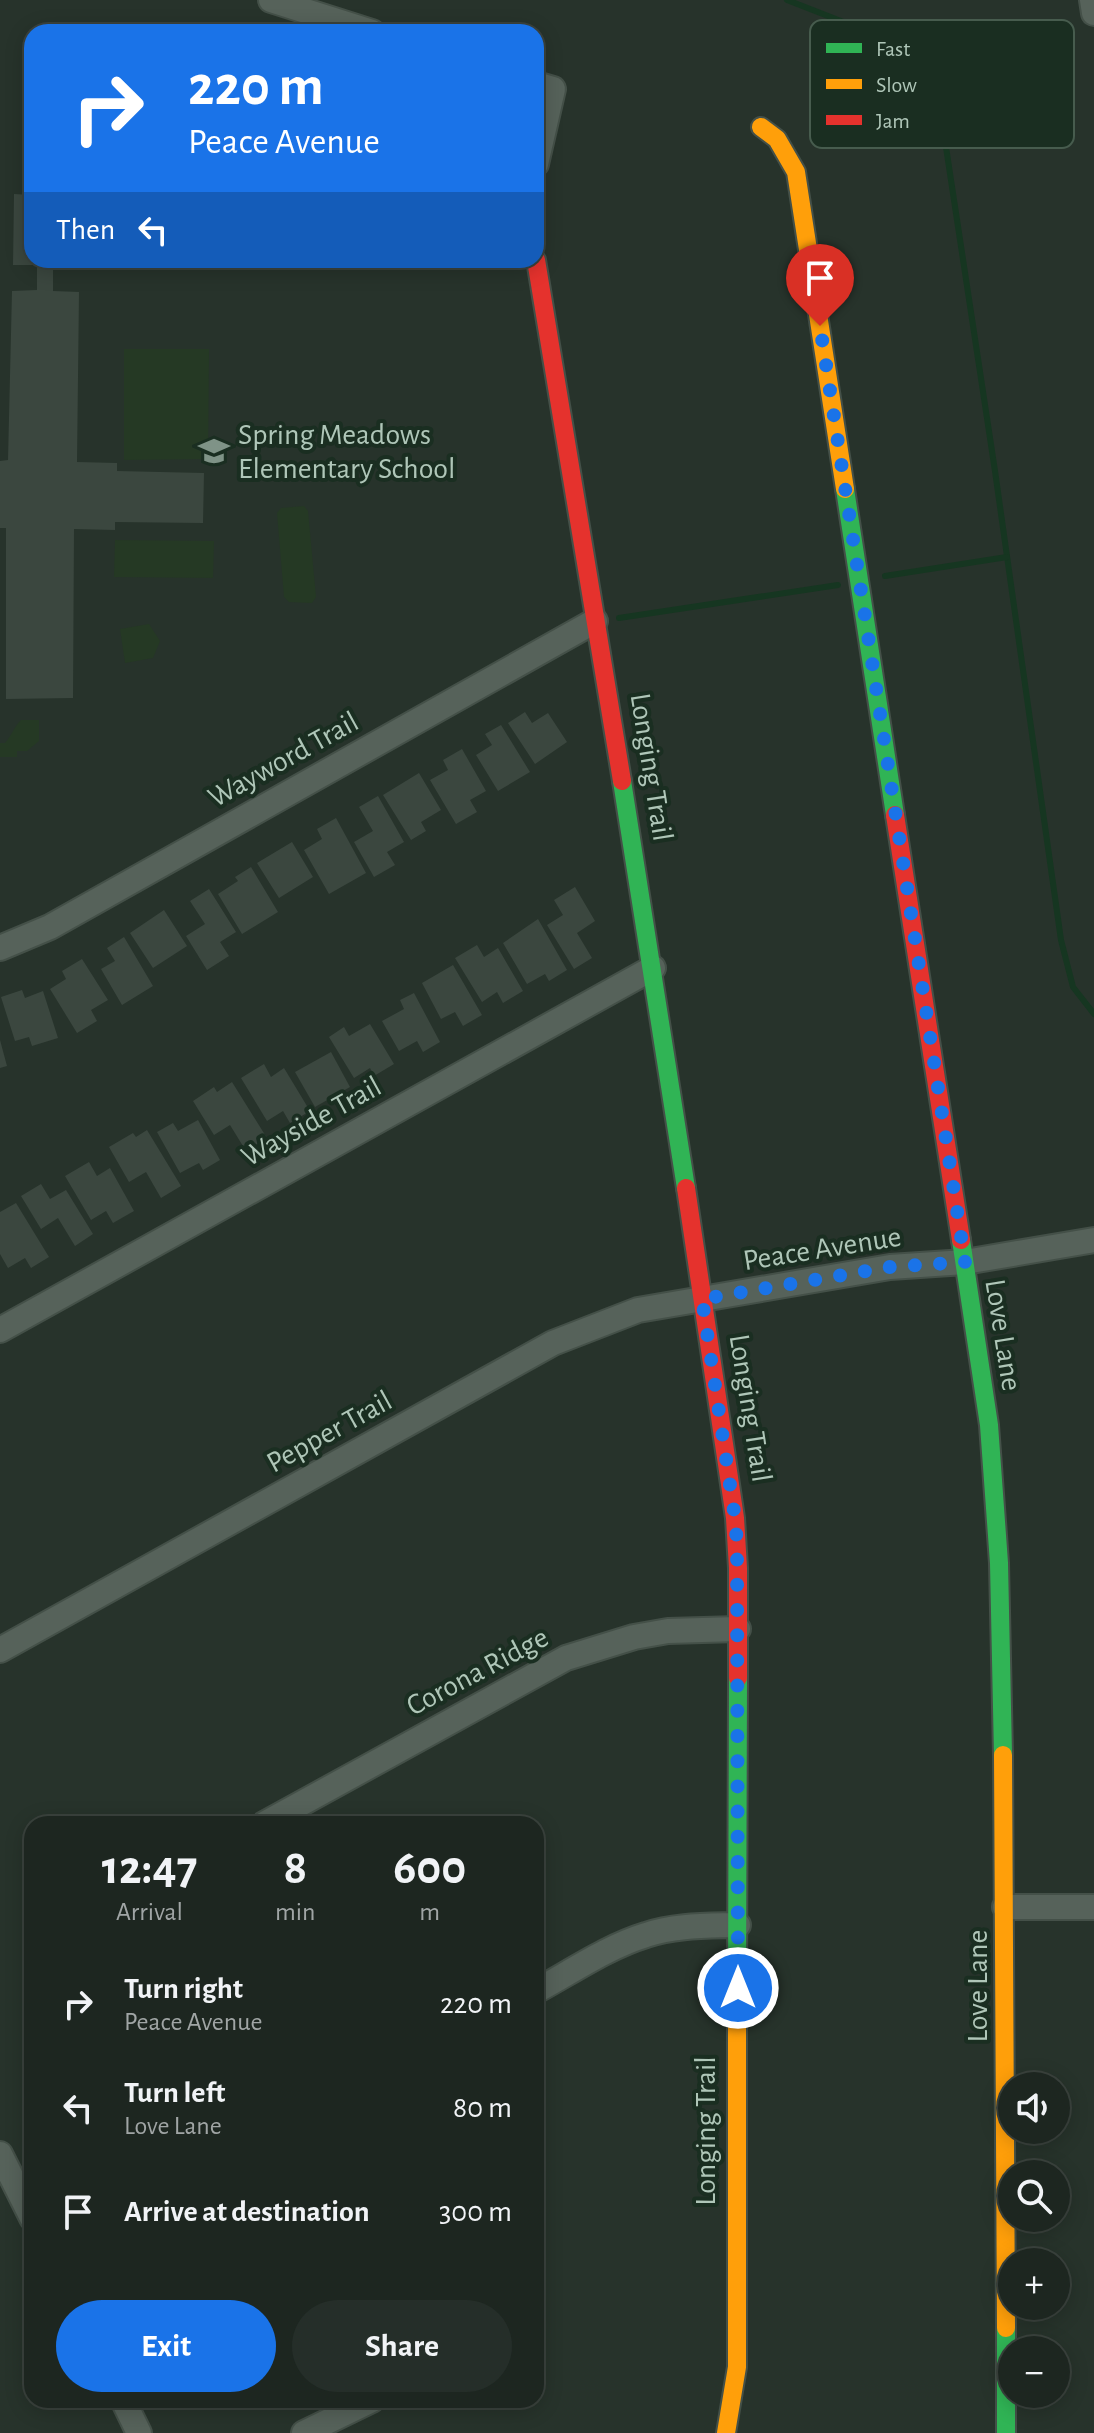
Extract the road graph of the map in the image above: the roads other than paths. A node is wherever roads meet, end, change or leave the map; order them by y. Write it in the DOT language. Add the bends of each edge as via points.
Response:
graph roads {
  1 [pos="271,0"];
  2 [pos="1092,0"];
  3 [pos="1094,13"];
  4 [pos="347,24"];
  5 [pos="761,127"];
  6 [pos="537,268"];
  7 [pos="595,621"];
  8 [pos="0,948"];
  9 [pos="653,968"];
  10 [pos="1094,1240"];
  11 [pos="965,1262"];
  12 [pos="702,1299"];
  13 [pos="0,1330"];
  14 [pos="738,1629"];
  15 [pos="0,1650"];
  16 [pos="279,1816"];
  17 [pos="1005,1907"];
  18 [pos="1094,1907"];
  19 [pos="738,1925"];
  20 [pos="544,1987"];
  21 [pos="0,2154"];
  22 [pos="24,2202"];
  23 [pos="127,2408"];
  24 [pos="356,2408"];
  25 [pos="139,2433"];
  26 [pos="304,2433"];
  27 [pos="726,2433"];
  28 [pos="1006,2433"];
  1 -- 4 [label="street"];
  2 -- 3 [label="street"];
  5 -- 11 [label="street, Love Lane" via="777,139 796,172"];
  6 -- 7 [label="street, Longing Trail"];
  7 -- 8 [label="street, Wayword Trail" via="50,927"];
  7 -- 9 [label="street, Longing Trail"];
  9 -- 12 [label="street, Longing Trail"];
  9 -- 13 [label="street, Wayside Trail"];
  10 -- 11 [label="street, Peace Avenue"];
  11 -- 12 [label="street, Peace Avenue" via="890,1267"];
  11 -- 17 [label="street, Love Lane" via="989,1425 999,1563"];
  12 -- 14 [label="street, Longing Trail" via="735,1518"];
  12 -- 15 [label="street, Pepper Trail" via="638,1310 553,1343"];
  14 -- 16 [label="street, Corona Ridge" via="668,1631 566,1658"];
  14 -- 19 [label="street, Longing Trail"];
  17 -- 18 [label="street"];
  17 -- 28 [label="street, Love Lane"];
  19 -- 20 [label="street" via="686,1926 646,1934"];
  19 -- 27 [label="street, Longing Trail" via="737,2367"];
  21 -- 22 [label="street"];
  23 -- 25 [label="street"];
  24 -- 26 [label="street"];
}
